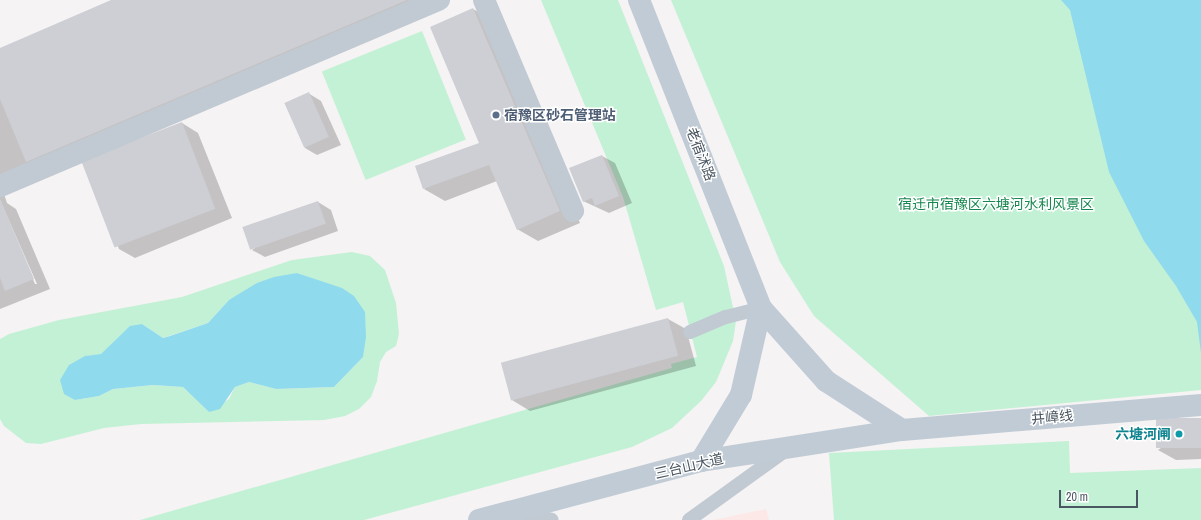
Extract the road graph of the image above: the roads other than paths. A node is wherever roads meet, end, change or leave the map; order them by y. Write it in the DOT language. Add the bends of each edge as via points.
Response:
graph roads {
  1 [pos="439,0"];
  2 [pos="484,0"];
  3 [pos="639,0"];
  4 [pos="0,186"];
  5 [pos="573,211"];
  6 [pos="761,308"];
  7 [pos="690,332"];
  8 [pos="1201,405"];
  9 [pos="902,430"];
  10 [pos="790,448"];
  11 [pos="701,461"];
  12 [pos="504,513"];
  13 [pos="479,520"];
  14 [pos="552,520"];
  15 [pos="689,520"];
  1 -- 4 [label="street"];
  2 -- 5 [label="street"];
  3 -- 6 [label="main road, 老宿沭路"];
  6 -- 7 [label="lane" via="726,317"];
  6 -- 9 [label="main road, 老宿沭路" via="826,381"];
  6 -- 11 [label="main road" via="741,395"];
  8 -- 9 [label="main road, 井嶂线"];
  9 -- 10 [label="main road, 三台山大道"];
  10 -- 11 [label="main road, 三台山大道"];
  10 -- 15 [label="lane"];
  11 -- 12 [label="main road, 三台山大道"];
  12 -- 13 [label="main road, 三台山大道"];
  12 -- 14 [label="lane"];
}
